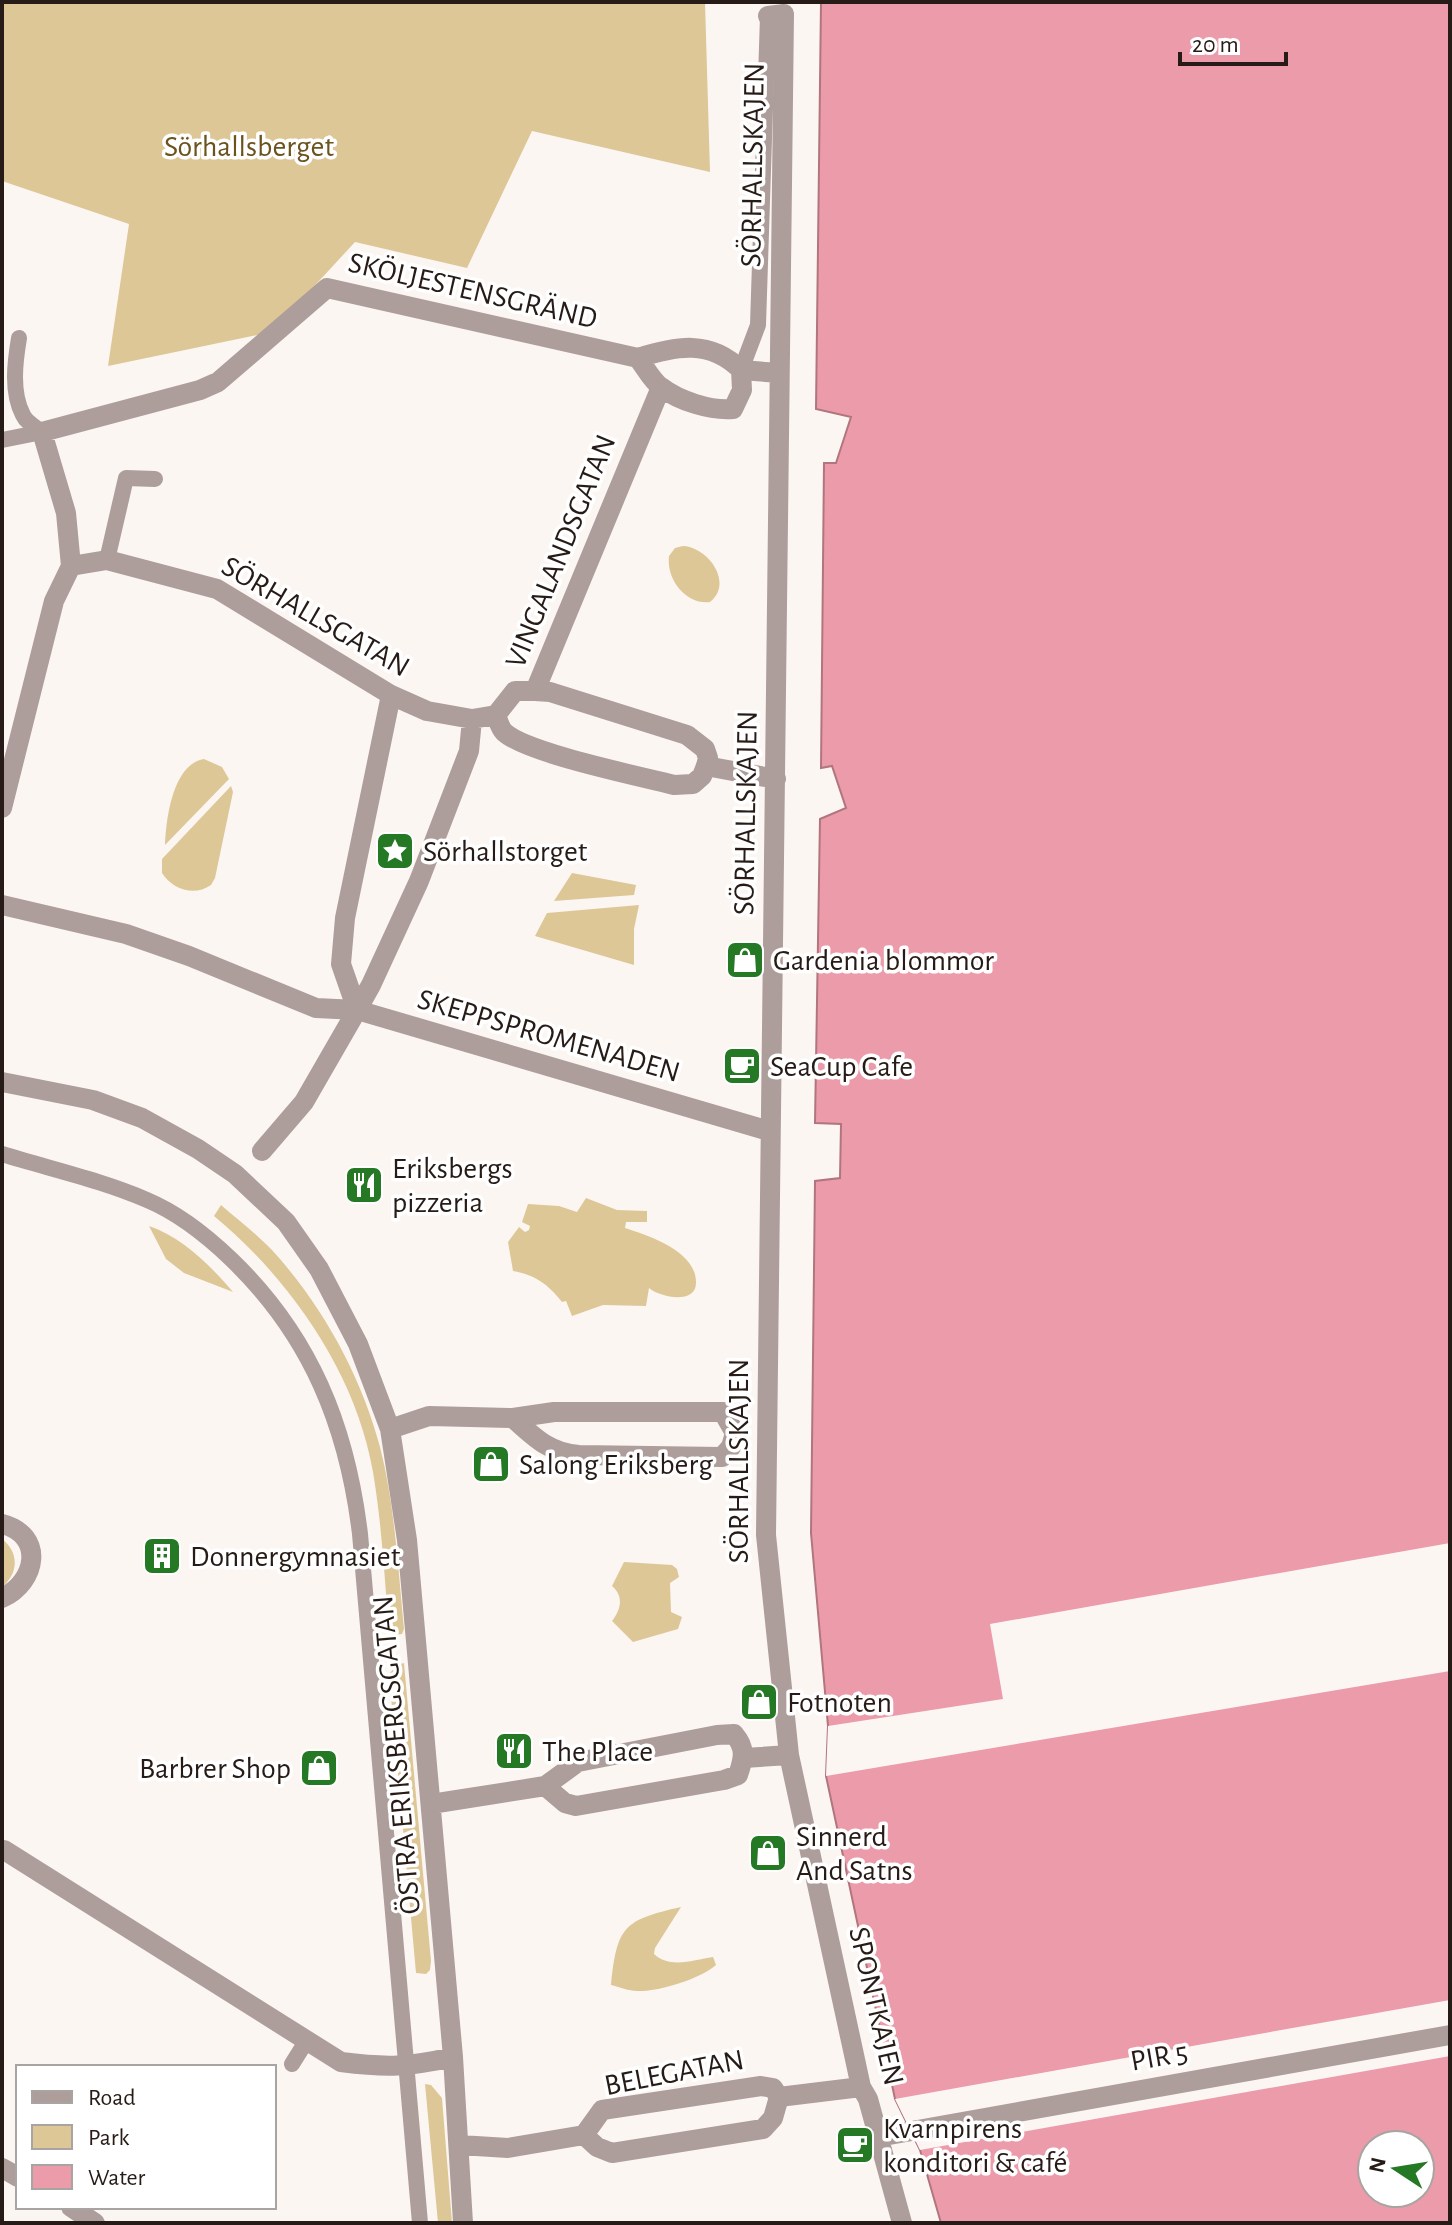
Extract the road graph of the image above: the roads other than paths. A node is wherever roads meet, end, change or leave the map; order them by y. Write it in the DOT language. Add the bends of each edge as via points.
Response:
graph roads {
  1 [pos="776,15"];
  2 [pos="19,338"];
  3 [pos="638,358"];
  4 [pos="741,370"];
  5 [pos="779,373"];
  6 [pos="661,387"];
  7 [pos="42,432"];
  8 [pos="2,440"];
  9 [pos="155,479"];
  10 [pos="107,560"];
  11 [pos="71,566"];
  12 [pos="535,691"];
  13 [pos="391,695"];
  14 [pos="496,715"];
  15 [pos="472,719"];
  16 [pos="706,766"];
  17 [pos="776,779"];
  18 [pos="2,808"];
  19 [pos="2,905"];
  20 [pos="357,1010"];
  21 [pos="2,1082"];
  22 [pos="769,1131"];
  23 [pos="262,1151"];
  24 [pos="2,1154"];
  25 [pos="513,1418"];
  26 [pos="390,1429"];
  27 [pos="735,1433"];
  28 [pos="767,1434"];
  29 [pos="2,1524"];
  30 [pos="2,1598"];
  31 [pos="789,1755"];
  32 [pos="744,1758"];
  33 [pos="545,1786"];
  34 [pos="431,1804"];
  35 [pos="3,1850"];
  36 [pos="1450,2035"];
  37 [pos="307,2040"];
  38 [pos="453,2057"];
  39 [pos="292,2064"];
  40 [pos="406,2067"];
  41 [pos="861,2087"];
  42 [pos="779,2097"];
  43 [pos="584,2135"];
  44 [pos="878,2137"];
  45 [pos="460,2145"];
  46 [pos="74,2209"];
  47 [pos="95,2223"];
  48 [pos="420,2223"];
  49 [pos="463,2223"];
  50 [pos="902,2223"];
  1 -- 4 [label="lane" via="758,325"];
  1 -- 5 [label="street, SÖRHALLSKAJEN"];
  2 -- 7 [label="lane" via="17,397 24,417"];
  3 -- 4 [label="street, SKÖLJESTENSGRÄND" via="689,347 718,354"];
  3 -- 6 [label="street"];
  3 -- 7 [label="street, SKÖLJESTENSGRÄND" via="327,288 218,382"];
  4 -- 5 [label="street, SKÖLJESTENSGRÄND"];
  4 -- 6 [label="street" via="742,390 733,409 703,406"];
  5 -- 17 [label="street, SÖRHALLSKAJEN"];
  6 -- 12 [label="street, VINGALANDSGATAN"];
  7 -- 8 [label="lane"];
  7 -- 11 [label="street" via="66,513"];
  9 -- 10 [label="lane" via="126,478"];
  10 -- 11 [label="street, SÖRHALLSGATAN"];
  10 -- 13 [label="street, SÖRHALLSGATAN" via="217,589"];
  11 -- 18 [label="street" via="54,601"];
  12 -- 14 [label="street, VINGALANDSGATAN" via="515,691"];
  12 -- 16 [label="street" via="687,735 705,749"];
  13 -- 15 [label="street, SÖRHALLSGATAN" via="427,711"];
  13 -- 20 [label="street" via="345,918 341,964"];
  14 -- 15 [label="street, SÖRHALLSGATAN"];
  14 -- 16 [label="street" via="503,731 521,741 674,785 693,784"];
  15 -- 20 [label="street" via="469,751 419,881"];
  16 -- 17 [label="street"];
  17 -- 22 [label="street, SÖRHALLSKAJEN"];
  19 -- 20 [label="street, SKEPPSPROMENADEN" via="126,934 316,1008"];
  20 -- 22 [label="street, SKEPPSPROMENADEN"];
  20 -- 23 [label="street" via="304,1102"];
  21 -- 26 [label="street, ÖSTRA ERIKSBERGSGATAN" via="93,1100 142,1118 235,1174 286,1222 319,1269 358,1344"];
  22 -- 28 [label="street, SÖRHALLSKAJEN"];
  24 -- 40 [label="lane, ÖSTRA ERIKSBERGSGATAN" via="148,1200 202,1233 270,1301 328,1398 348,1460 359,1523"];
  25 -- 26 [label="street" via="429,1416"];
  25 -- 27 [label="street" via="554,1412 723,1412"];
  25 -- 27 [label="street" via="560,1454 722,1457"];
  26 -- 34 [label="street, ÖSTRA ERIKSBERGSGATAN" via="407,1540"];
  27 -- 28 [label="street"];
  28 -- 31 [label="street, SÖRHALLSKAJEN" via="768,1566"];
  29 -- 30 [label="street" via="21,1534 32,1557 23,1584"];
  31 -- 32 [label="street"];
  31 -- 41 [label="street, SPONTKAJEN"];
  32 -- 33 [label="street" via="738,1775 724,1780 576,1806"];
  32 -- 33 [label="street" via="734,1734 717,1735 578,1762"];
  33 -- 34 [label="street"];
  34 -- 38 [label="street, ÖSTRA ERIKSBERGSGATAN"];
  35 -- 37 [label="street"];
  36 -- 44 [label="street, PIR 5"];
  37 -- 39 [label="lane"];
  37 -- 40 [label="street" via="341,2062"];
  38 -- 40 [label="street"];
  38 -- 45 [label="street, ÖSTRA ERIKSBERGSGATAN"];
  40 -- 48 [label="lane, ÖSTRA ERIKSBERGSGATAN"];
  41 -- 42 [label="street, BELEGATAN"];
  41 -- 44 [label="street, SPONTKAJEN"];
  42 -- 43 [label="street, BELEGATAN" via="773,2088 761,2086 602,2110"];
  42 -- 43 [label="street, BELEGATAN" via="773,2118 763,2129 612,2153"];
  43 -- 45 [label="street, BELEGATAN" via="508,2148"];
  44 -- 50 [label="street, SPONTKAJEN"];
  45 -- 49 [label="street, ÖSTRA ERIKSBERGSGATAN"];
  46 -- 47 [label="street"];
}
